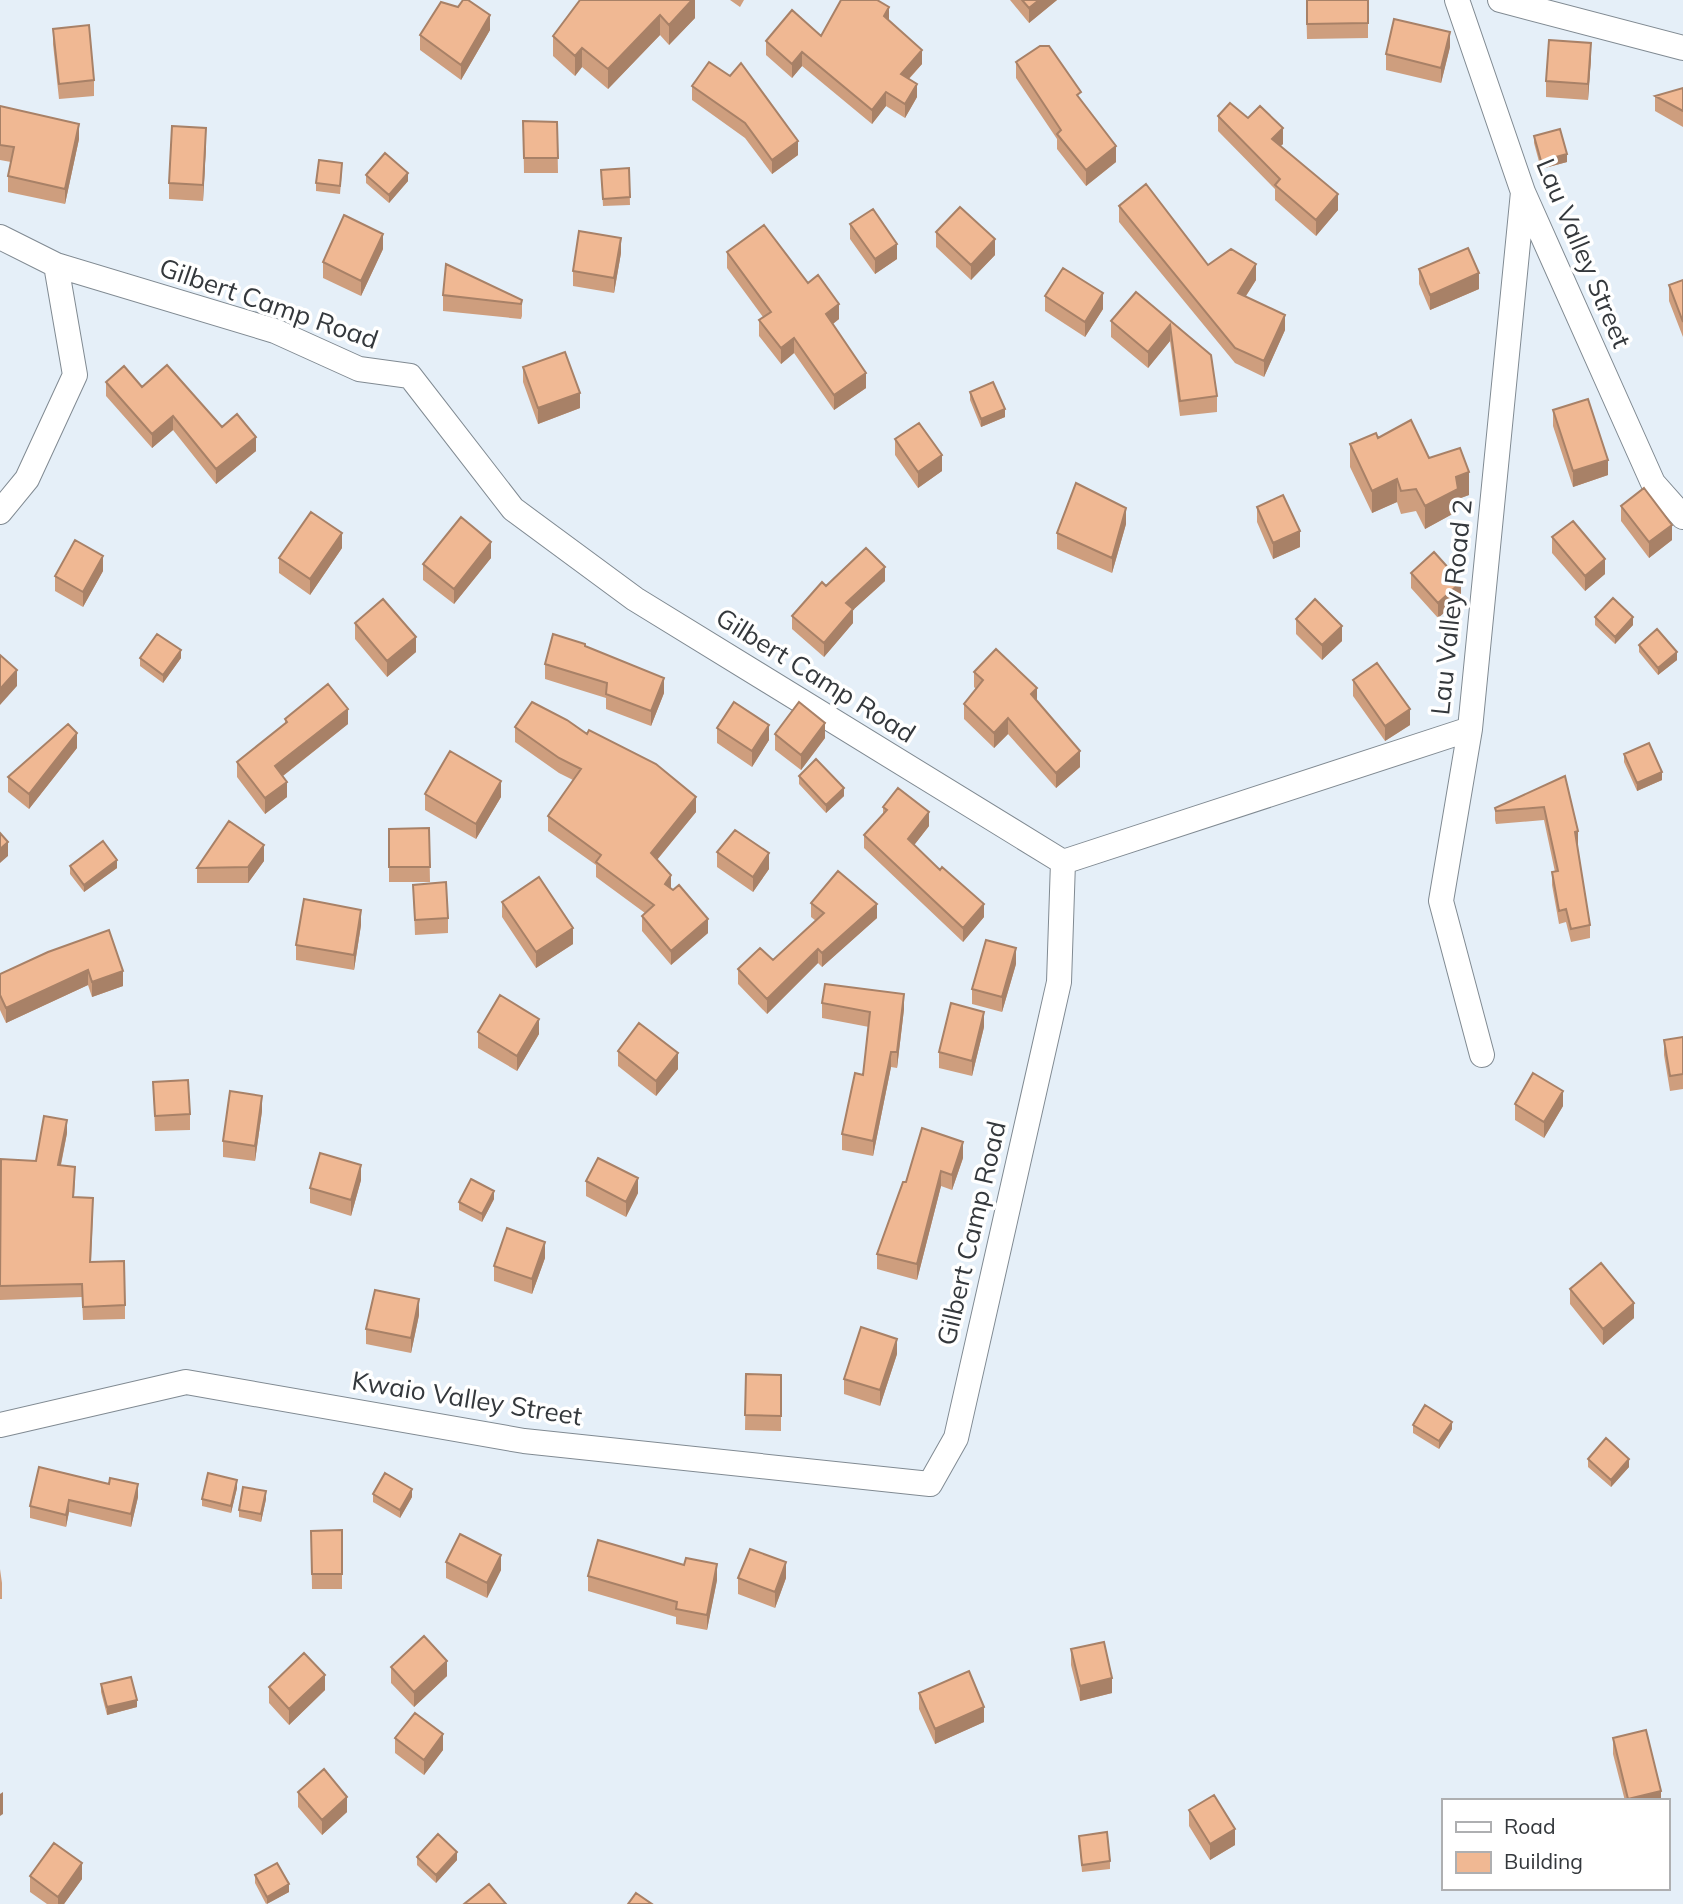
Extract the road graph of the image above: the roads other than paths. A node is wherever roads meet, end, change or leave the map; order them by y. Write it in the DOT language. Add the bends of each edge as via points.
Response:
graph roads {
  1 [pos="1457,0"];
  2 [pos="1500,0"];
  3 [pos="1683,48"];
  4 [pos="1523,192"];
  5 [pos="0,237"];
  6 [pos="56,265"];
  7 [pos="0,512"];
  8 [pos="1683,517"];
  9 [pos="1470,729"];
  10 [pos="1063,862"];
  11 [pos="1482,1055"];
  12 [pos="0,1425"];
  13 [pos="930,1484"];
  1 -- 4 [label="street, Lau Valley Street"];
  2 -- 3 [label="street"];
  4 -- 8 [label="street, Lau Valley Street" via="1653,483"];
  4 -- 9 [label="street, Lau Valley Road 2"];
  5 -- 6 [label="street, Gilbert Camp Road"];
  6 -- 7 [label="street" via="75,375 27,479"];
  6 -- 10 [label="street, Gilbert Camp Road" via="275,331 359,369 410,376 513,509 635,599"];
  9 -- 10 [label="street, Lau Valley Road 2"];
  9 -- 11 [label="street" via="1441,901"];
  10 -- 13 [label="street, Gilbert Camp Road" via="1059,982 956,1438"];
  12 -- 13 [label="street, Kwaio Valley Street" via="186,1382 524,1441"];
}
